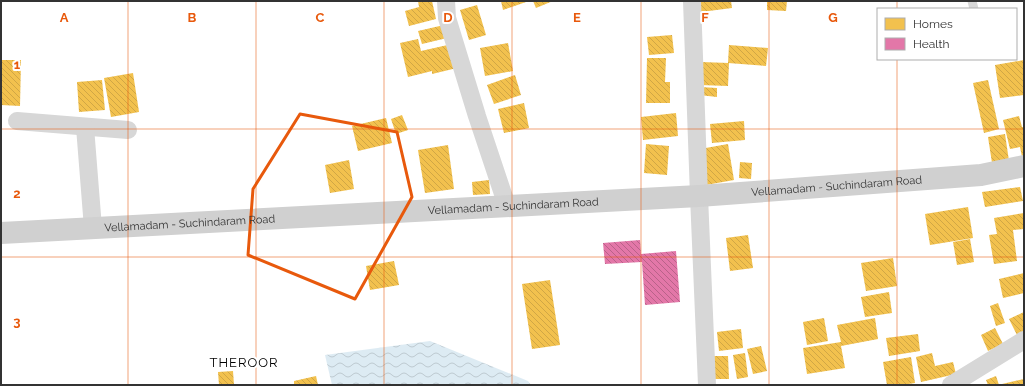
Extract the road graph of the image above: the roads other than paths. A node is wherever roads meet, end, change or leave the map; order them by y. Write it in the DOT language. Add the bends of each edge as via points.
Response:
graph roads {
  1 [pos="446,1"];
  2 [pos="692,1"];
  3 [pos="17,121"];
  4 [pos="84,127"];
  5 [pos="128,130"];
  6 [pos="1024,166"];
  7 [pos="699,196"];
  8 [pos="507,206"];
  9 [pos="93,228"];
  10 [pos="1,233"];
  11 [pos="1024,340"];
  12 [pos="707,385"];
  13 [pos="951,385"];
  1 -- 8 [label="street" via="447,18"];
  2 -- 7 [label="street"];
  3 -- 4 [label="street"];
  4 -- 5 [label="street"];
  4 -- 9 [label="street"];
  6 -- 7 [label="main road, Vellamadam - Suchindaram Road" via="981,175"];
  7 -- 8 [label="main road, Vellamadam - Suchindaram Road"];
  7 -- 12 [label="street"];
  8 -- 9 [label="main road, Vellamadam - Suchindaram Road"];
  9 -- 10 [label="main road, Vellamadam - Suchindaram Road"];
  11 -- 13 [label="street"];
}
